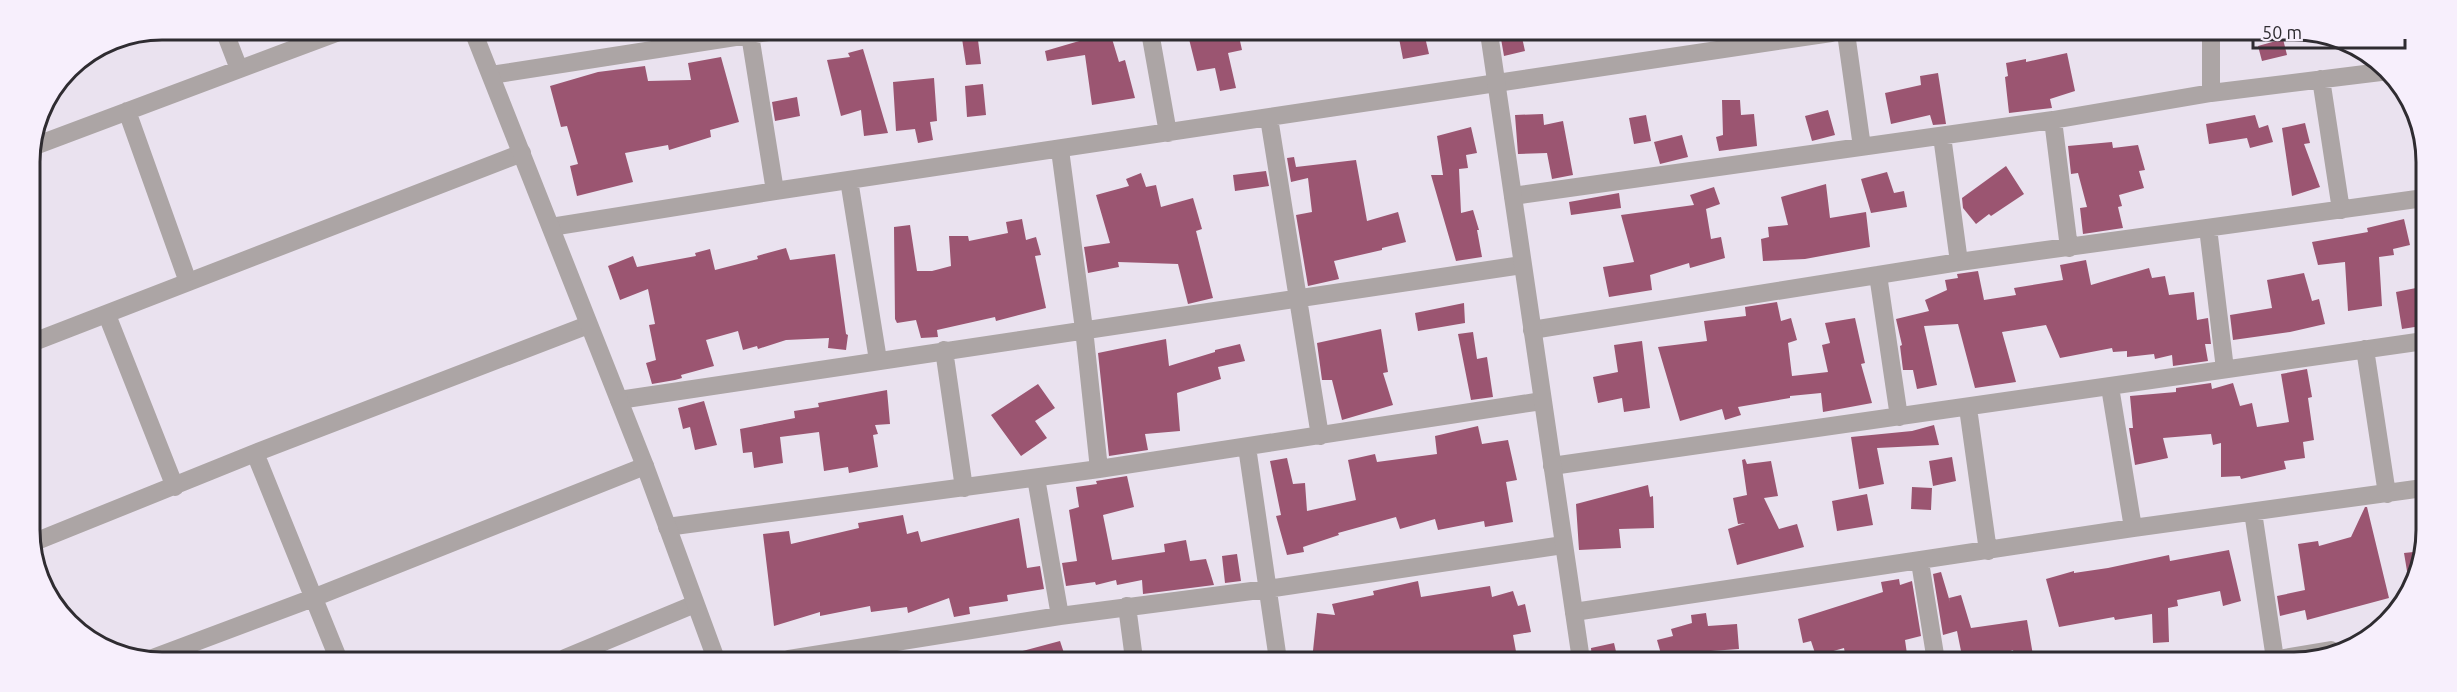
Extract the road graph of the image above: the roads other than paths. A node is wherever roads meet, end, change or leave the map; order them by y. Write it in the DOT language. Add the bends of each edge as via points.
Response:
graph roads {
  1 [pos="228,40"];
  2 [pos="317,40"];
  3 [pos="477,40"];
  4 [pos="718,40"];
  5 [pos="751,40"];
  6 [pos="1151,40"];
  7 [pos="1490,40"];
  8 [pos="1847,40"];
  9 [pos="2211,40"];
  10 [pos="1720,41"];
  11 [pos="239,69"];
  12 [pos="2377,72"];
  13 [pos="491,75"];
  14 [pos="2321,79"];
  15 [pos="1495,84"];
  16 [pos="2211,93"];
  17 [pos="127,111"];
  18 [pos="1269,118"];
  19 [pos="2053,120"];
  20 [pos="1168,133"];
  21 [pos="1942,136"];
  22 [pos="43,143"];
  23 [pos="1862,147"];
  24 [pos="1060,150"];
  25 [pos="522,153"];
  26 [pos="849,180"];
  27 [pos="775,191"];
  28 [pos="1513,196"];
  29 [pos="2416,199"];
  30 [pos="2341,210"];
  31 [pos="551,227"];
  32 [pos="2208,228"];
  33 [pos="2069,248"];
  34 [pos="1959,262"];
  35 [pos="1522,265"];
  36 [pos="1878,275"];
  37 [pos="188,282"];
  38 [pos="1300,299"];
  39 [pos="107,315"];
  40 [pos="588,325"];
  41 [pos="1084,329"];
  42 [pos="1532,330"];
  43 [pos="41,340"];
  44 [pos="2416,342"];
  45 [pos="2365,349"];
  46 [pos="944,350"];
  47 [pos="878,360"];
  48 [pos="2225,369"];
  49 [pos="2110,387"];
  50 [pos="619,400"];
  51 [pos="1542,401"];
  52 [pos="1968,408"];
  53 [pos="1899,417"];
  54 [pos="1320,436"];
  55 [pos="1247,447"];
  56 [pos="255,453"];
  57 [pos="645,466"];
  58 [pos="1552,466"];
  59 [pos="1099,469"];
  60 [pos="1036,478"];
  61 [pos="175,487"];
  62 [pos="964,488"];
  63 [pos="2416,489"];
  64 [pos="2387,494"];
  65 [pos="2253,512"];
  66 [pos="667,527"];
  67 [pos="2133,528"];
  68 [pos="41,539"];
  69 [pos="1563,545"];
  70 [pos="1988,551"];
  71 [pos="1920,561"];
  72 [pos="1267,589"];
  73 [pos="313,598"];
  74 [pos="695,604"];
  75 [pos="1126,606"];
  76 [pos="1574,612"];
  77 [pos="1060,616"];
  78 [pos="1277,651"];
  79 [pos="1580,651"];
  80 [pos="1934,651"];
  81 [pos="2267,651"];
  82 [pos="169,652"];
  83 [pos="335,652"];
  84 [pos="580,652"];
  85 [pos="713,652"];
  86 [pos="835,652"];
  87 [pos="1133,652"];
  1 -- 11 [label="street"];
  2 -- 11 [label="street"];
  3 -- 13 [label="street"];
  4 -- 13 [label="street"];
  5 -- 27 [label="street"];
  6 -- 20 [label="street"];
  7 -- 15 [label="street"];
  8 -- 23 [label="street"];
  9 -- 16 [label="street"];
  10 -- 15 [label="street"];
  11 -- 17 [label="street"];
  12 -- 14 [label="street"];
  13 -- 25 [label="street"];
  14 -- 16 [label="street"];
  14 -- 30 [label="street"];
  15 -- 18 [label="street"];
  15 -- 28 [label="street"];
  16 -- 19 [label="street"];
  17 -- 22 [label="street"];
  17 -- 37 [label="street"];
  18 -- 20 [label="street"];
  18 -- 38 [label="street"];
  19 -- 21 [label="street"];
  19 -- 33 [label="street"];
  20 -- 24 [label="street"];
  21 -- 23 [label="street"];
  21 -- 34 [label="street"];
  23 -- 28 [label="street"];
  24 -- 26 [label="street"];
  24 -- 41 [label="street"];
  25 -- 31 [label="street"];
  25 -- 37 [label="street"];
  26 -- 27 [label="street"];
  26 -- 47 [label="street"];
  27 -- 31 [label="street"];
  28 -- 35 [label="street"];
  29 -- 30 [label="street"];
  30 -- 32 [label="street"];
  31 -- 40 [label="street"];
  32 -- 33 [label="street"];
  32 -- 48 [label="street"];
  33 -- 34 [label="street"];
  34 -- 36 [label="street"];
  35 -- 38 [label="street"];
  35 -- 42 [label="street"];
  36 -- 42 [label="street"];
  36 -- 53 [label="street"];
  37 -- 39 [label="street"];
  38 -- 41 [label="street"];
  38 -- 54 [label="street"];
  39 -- 43 [label="street"];
  39 -- 61 [label="street"];
  40 -- 50 [label="street"];
  40 -- 56 [label="street"];
  41 -- 46 [label="street"];
  41 -- 59 [label="street"];
  42 -- 51 [label="street"];
  44 -- 45 [label="street"];
  45 -- 48 [label="street"];
  45 -- 64 [label="street"];
  46 -- 47 [label="street"];
  46 -- 62 [label="street"];
  47 -- 50 [label="street"];
  48 -- 49 [label="street"];
  49 -- 52 [label="street"];
  49 -- 67 [label="street"];
  50 -- 57 [label="street"];
  51 -- 54 [label="street"];
  51 -- 58 [label="street"];
  52 -- 53 [label="street"];
  52 -- 70 [label="street"];
  53 -- 58 [label="street"];
  54 -- 55 [label="street"];
  55 -- 59 [label="street"];
  55 -- 72 [label="street"];
  56 -- 61 [label="street"];
  56 -- 73 [label="street"];
  57 -- 66 [label="street"];
  57 -- 73 [label="street"];
  58 -- 69 [label="street"];
  59 -- 60 [label="street"];
  60 -- 62 [label="street"];
  60 -- 77 [label="street"];
  61 -- 68 [label="street"];
  62 -- 66 [label="street"];
  63 -- 64 [label="street"];
  64 -- 65 [label="street"];
  65 -- 67 [label="street"];
  65 -- 81 [label="street"];
  66 -- 74 [label="street"];
  67 -- 70 [label="street"];
  69 -- 72 [label="street"];
  69 -- 76 [label="street"];
  70 -- 71 [label="street"];
  71 -- 76 [label="street"];
  71 -- 80 [label="street"];
  72 -- 75 [label="street"];
  72 -- 78 [label="street"];
  73 -- 82 [label="street"];
  73 -- 83 [label="street"];
  74 -- 84 [label="street"];
  74 -- 85 [label="street"];
  75 -- 77 [label="street"];
  75 -- 87 [label="street"];
  76 -- 79 [label="street"];
  77 -- 86 [label="street"];
}
